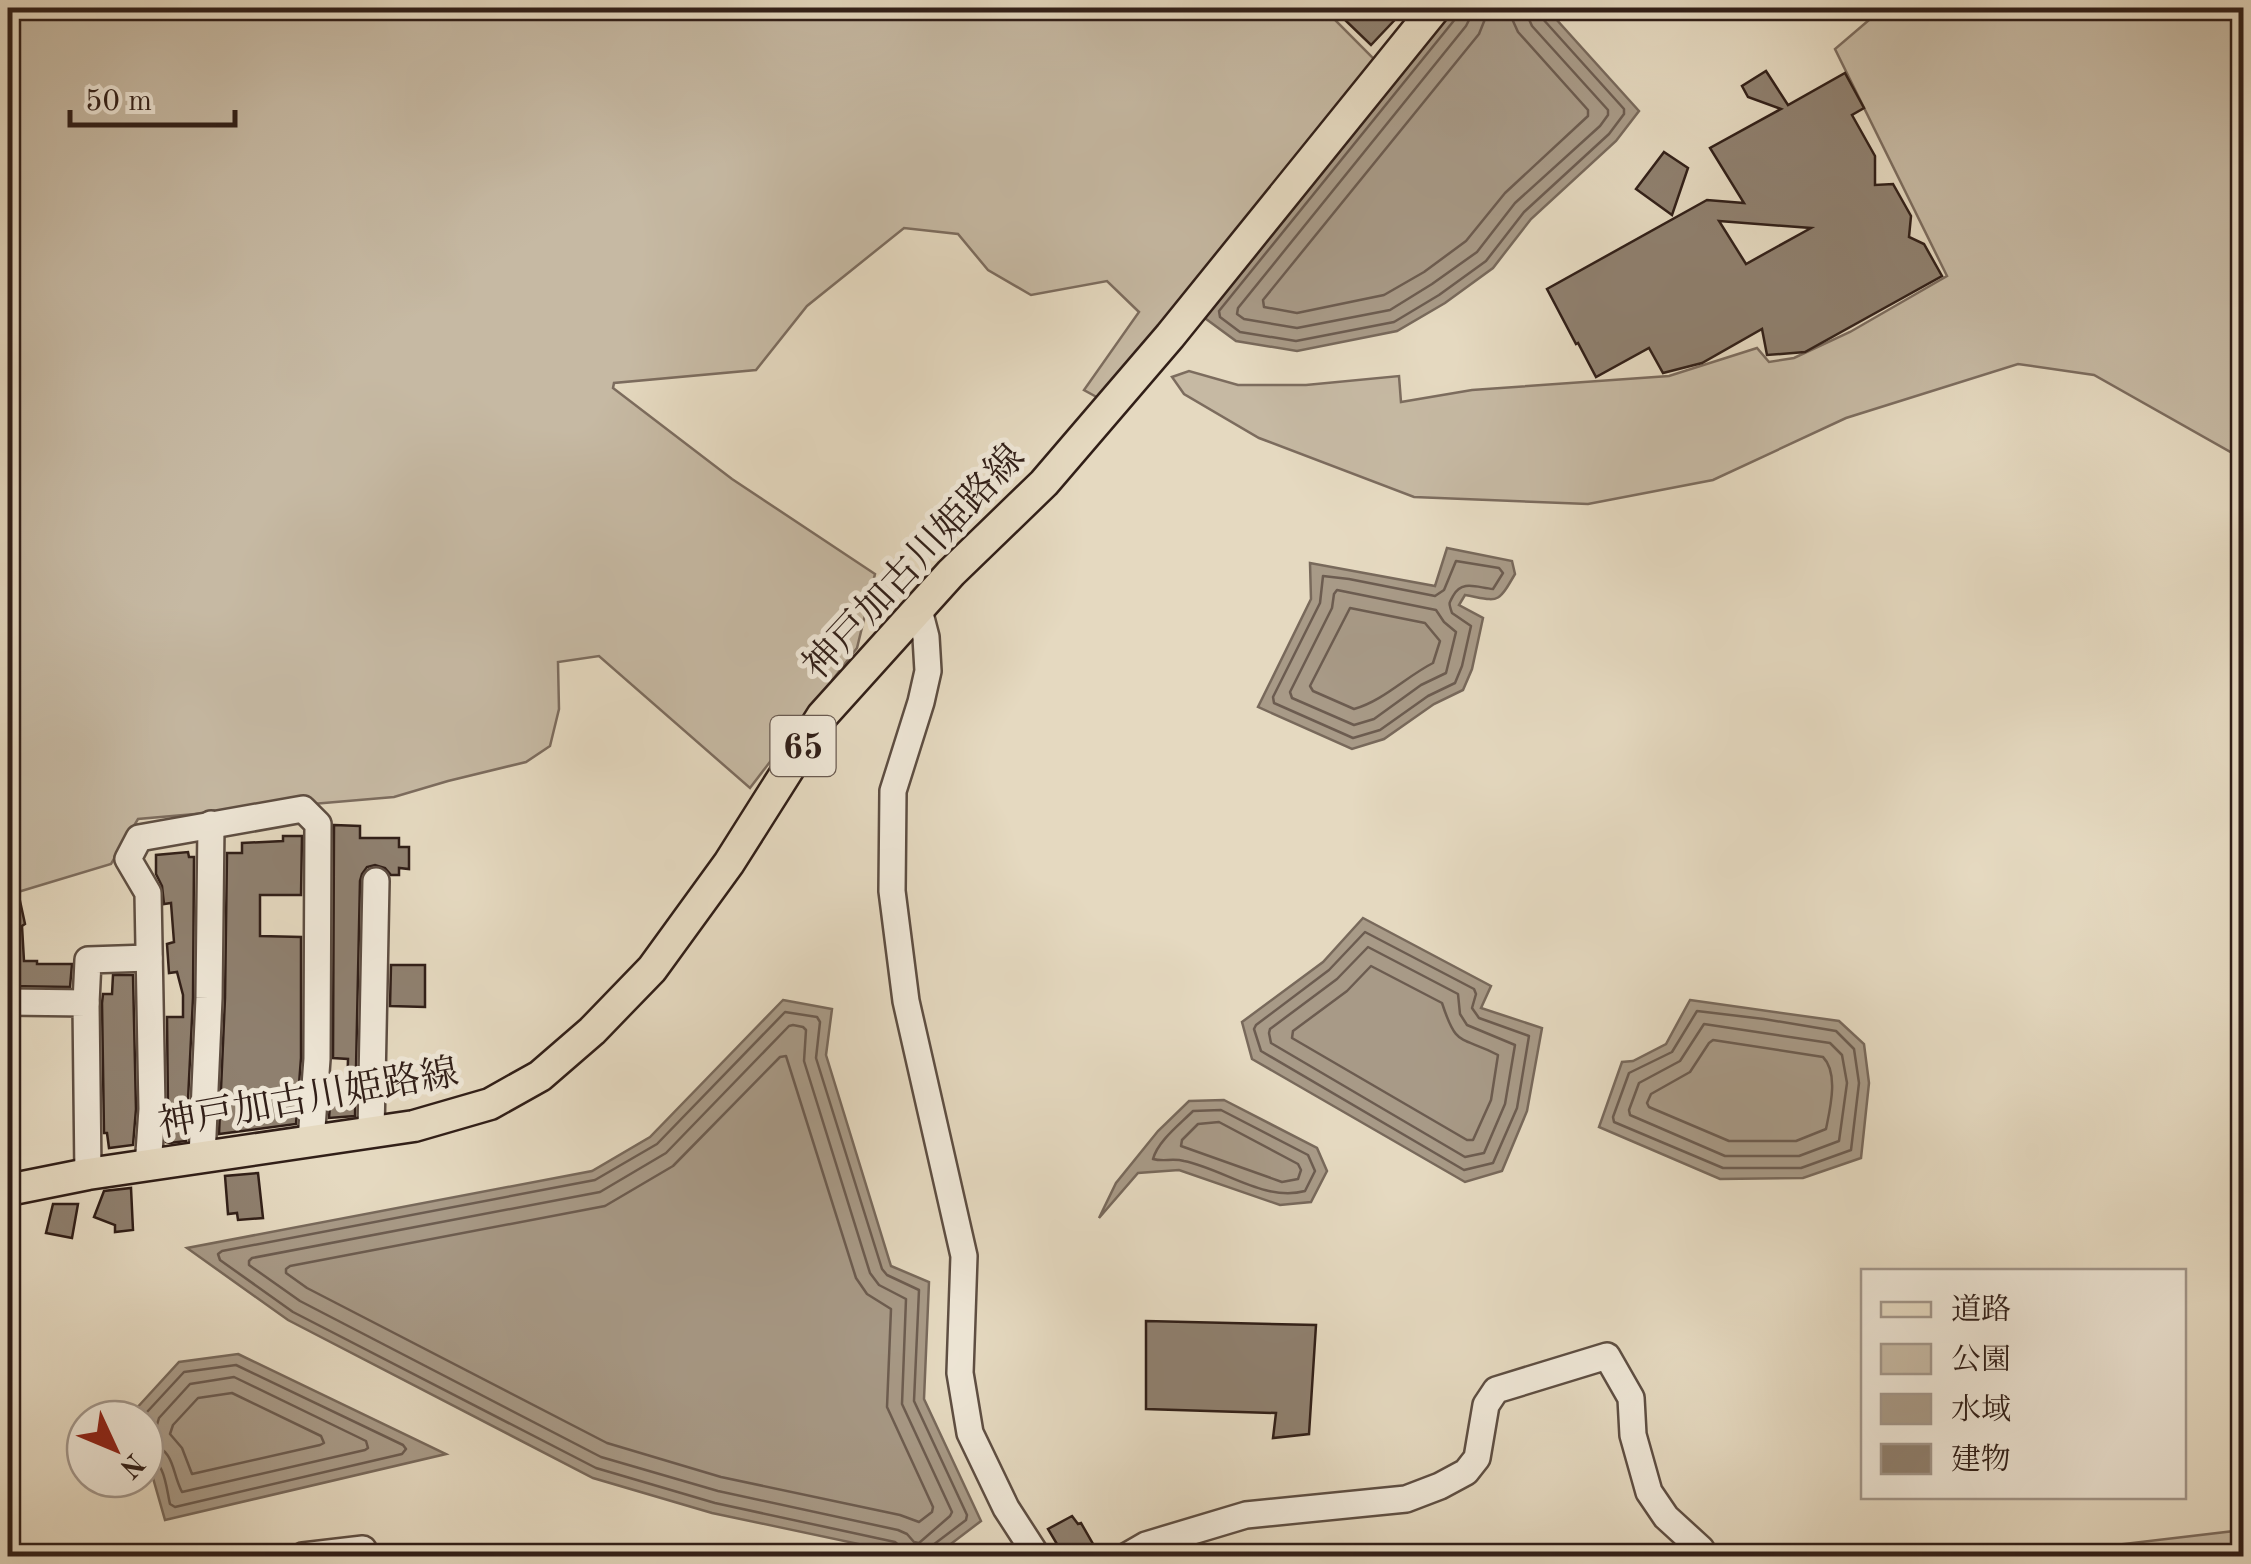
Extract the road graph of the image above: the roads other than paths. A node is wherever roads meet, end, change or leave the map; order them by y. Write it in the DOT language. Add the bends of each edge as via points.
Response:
graph roads {
  1 [pos="1435,8"];
  2 [pos="919,610"];
  3 [pos="212,824"];
  4 [pos="376,881"];
  5 [pos="148,958"];
  6 [pos="8,1002"];
  7 [pos="86,1003"];
  8 [pos="371,1132"];
  9 [pos="311,1142"];
  10 [pos="202,1157"];
  11 [pos="148,1167"];
  12 [pos="88,1174"];
  13 [pos="8,1190"];
  14 [pos="363,1548"];
  15 [pos="303,1556"];
  16 [pos="1037,1556"];
  17 [pos="1127,1556"];
  18 [pos="1704,1556"];
  1 -- 2 [label="main road, 神戸加古川姫路線 / 65" via="1044,483"];
  2 -- 8 [label="main road, 神戸加古川姫路線 / 65" via="822,716 652,969 592,1031 540,1076 490,1104"];
  2 -- 16 [label="street" via="928,671 893,790 892,891 906,1001 964,1256 960,1373 970,1433"];
  3 -- 5 [label="street" via="139,838 128,859 148,893"];
  3 -- 9 [label="street" via="303,810 318,824 318,1059"];
  3 -- 10 [label="street"];
  4 -- 8 [label="street"];
  5 -- 7 [label="street" via="88,960"];
  5 -- 11 [label="street"];
  6 -- 7 [label="street"];
  7 -- 12 [label="street"];
  8 -- 9 [label="main road, 神戸加古川姫路線 / 65"];
  9 -- 10 [label="main road, 神戸加古川姫路線 / 65"];
  10 -- 11 [label="main road, 神戸加古川姫路線 / 65"];
  11 -- 12 [label="main road, 神戸加古川姫路線 / 65"];
  12 -- 13 [label="main road, 神戸加古川姫路線 / 65"];
  14 -- 15 [label="street"];
  17 -- 18 [label="street" via="1146,1544 1246,1515 1406,1499 1440,1486 1477,1458 1486,1405 1496,1390 1607,1356 1631,1398 1649,1492"];
}
